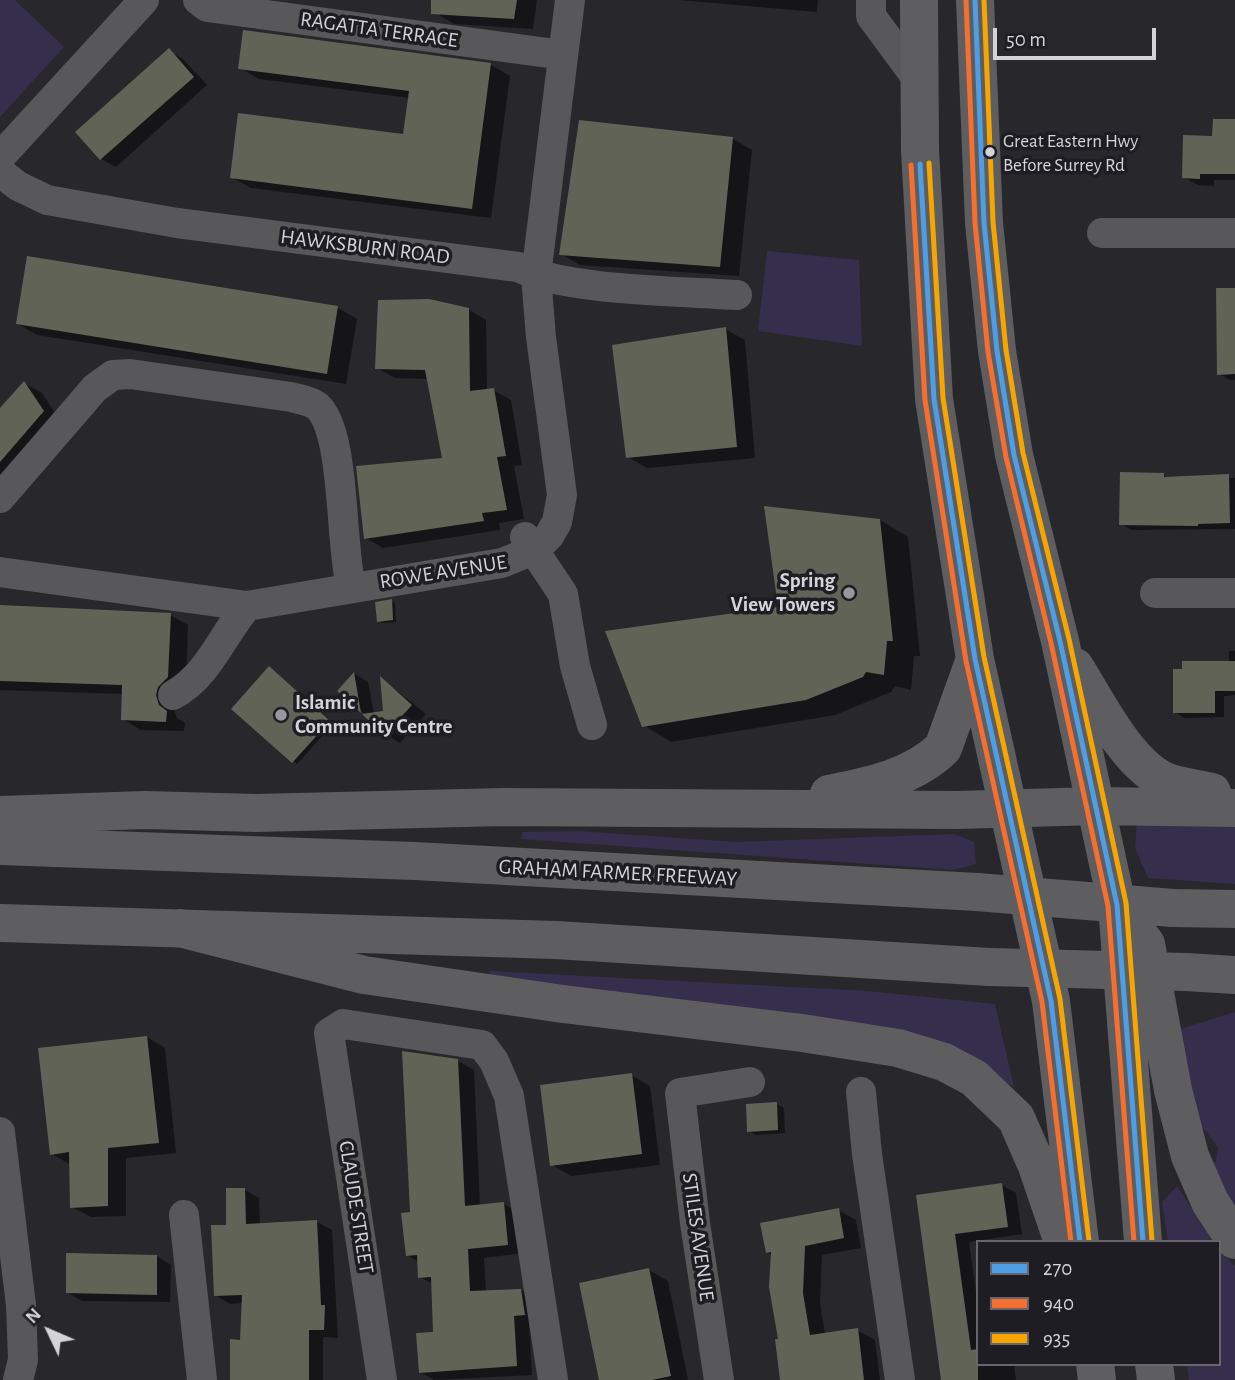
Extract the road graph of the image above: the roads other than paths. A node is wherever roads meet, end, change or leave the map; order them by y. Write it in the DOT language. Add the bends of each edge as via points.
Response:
graph roads {
  1 [pos="144,0"];
  2 [pos="198,0"];
  3 [pos="551,0"];
  4 [pos="570,0"];
  5 [pos="872,0"];
  6 [pos="919,0"];
  7 [pos="975,0"];
  8 [pos="553,53"];
  9 [pos="919,81"];
  10 [pos="0,157"];
  11 [pos="0,172"];
  12 [pos="1102,233"];
  13 [pos="1235,233"];
  14 [pos="527,272"];
  15 [pos="737,295"];
  16 [pos="0,498"];
  17 [pos="530,543"];
  18 [pos="0,554"];
  19 [pos="0,572"];
  20 [pos="349,579"];
  21 [pos="1155,593"];
  22 [pos="1235,593"];
  23 [pos="247,606"];
  24 [pos="1060,641"];
  25 [pos="975,659"];
  26 [pos="173,695"];
  27 [pos="592,725"];
  28 [pos="1235,796"];
  29 [pos="1096,806"];
  30 [pos="1235,808"];
  31 [pos="755,809"];
  32 [pos="1011,810"];
  33 [pos="0,815"];
  34 [pos="0,846"];
  35 [pos="1117,905"];
  36 [pos="1235,909"];
  37 [pos="0,923"];
  38 [pos="180,928"];
  39 [pos="1231,976"];
  40 [pos="750,1082"];
  41 [pos="861,1092"];
  42 [pos="0,1132"];
  43 [pos="184,1215"];
  44 [pos="1062,1240"];
  45 [pos="1080,1240"];
  46 [pos="1143,1240"];
  47 [pos="1235,1240"];
  48 [pos="17,1370"];
  49 [pos="202,1380"];
  50 [pos="382,1380"];
  51 [pos="553,1380"];
  52 [pos="719,1380"];
  53 [pos="900,1380"];
  1 -- 10 [label="street"];
  2 -- 8 [label="street, RAGATTA TERRACE" via="207,7"];
  3 -- 8 [label="street, ROWE AVENUE"];
  4 -- 8 [label="street, ROWE AVENUE"];
  5 -- 9 [label="street" via="871,16"];
  6 -- 9 [label="highway"];
  7 -- 24 [label="highway" via="984,223 997,351 1014,454"];
  8 -- 14 [label="street, ROWE AVENUE"];
  9 -- 25 [label="highway" via="934,399"];
  11 -- 14 [label="street, HAWKSBURN ROAD" via="47,200"];
  12 -- 13 [label="street"];
  14 -- 15 [label="street, HAWKSBURN ROAD"];
  14 -- 17 [label="street, ROWE AVENUE" via="518,297 545,505"];
  16 -- 20 [label="street" via="96,388 113,375 291,397 316,404 329,422"];
  17 -- 20 [label="street, ROWE AVENUE" via="502,563"];
  17 -- 27 [label="street" via="563,594 575,666"];
  18 -- 20 [label="street, ROWE AVENUE" via="239,588"];
  19 -- 23 [label="street, ROWE AVENUE"];
  20 -- 23 [label="street, ROWE AVENUE"];
  21 -- 22 [label="street"];
  23 -- 26 [label="street" via="202,673 192,685"];
  24 -- 28 [label="highway" via="1111,724 1144,767 1167,782"];
  24 -- 29 [label="highway"];
  25 -- 31 [label="highway" via="943,748 935,755 872,786"];
  25 -- 32 [label="highway"];
  29 -- 30 [label="highway"];
  29 -- 32 [label="highway"];
  29 -- 35 [label="highway"];
  31 -- 32 [label="highway"];
  31 -- 33 [label="highway" via="504,807"];
  32 -- 45 [label="highway" via="1051,1000"];
  34 -- 36 [label="highway, GRAHAM FARMER FREEWAY, bridge" via="415,861"];
  35 -- 46 [label="highway"];
  35 -- 47 [label="highway" via="1146,944 1190,1156 1210,1202"];
  37 -- 38 [label="highway"];
  38 -- 39 [label="highway, bridge" via="542,940 989,967"];
  38 -- 44 [label="highway" via="364,975 802,1033 898,1048 944,1062 974,1078 1016,1118"];
  40 -- 52 [label="street, STILES AVENUE" via="680,1093"];
  41 -- 53 [label="street"];
  42 -- 48 [label="street" via="20,1305"];
  43 -- 49 [label="street"];
  50 -- 51 [label="street, CLAUDE STREET" via="329,1033 343,1024 482,1045 494,1061 509,1096"];
}
